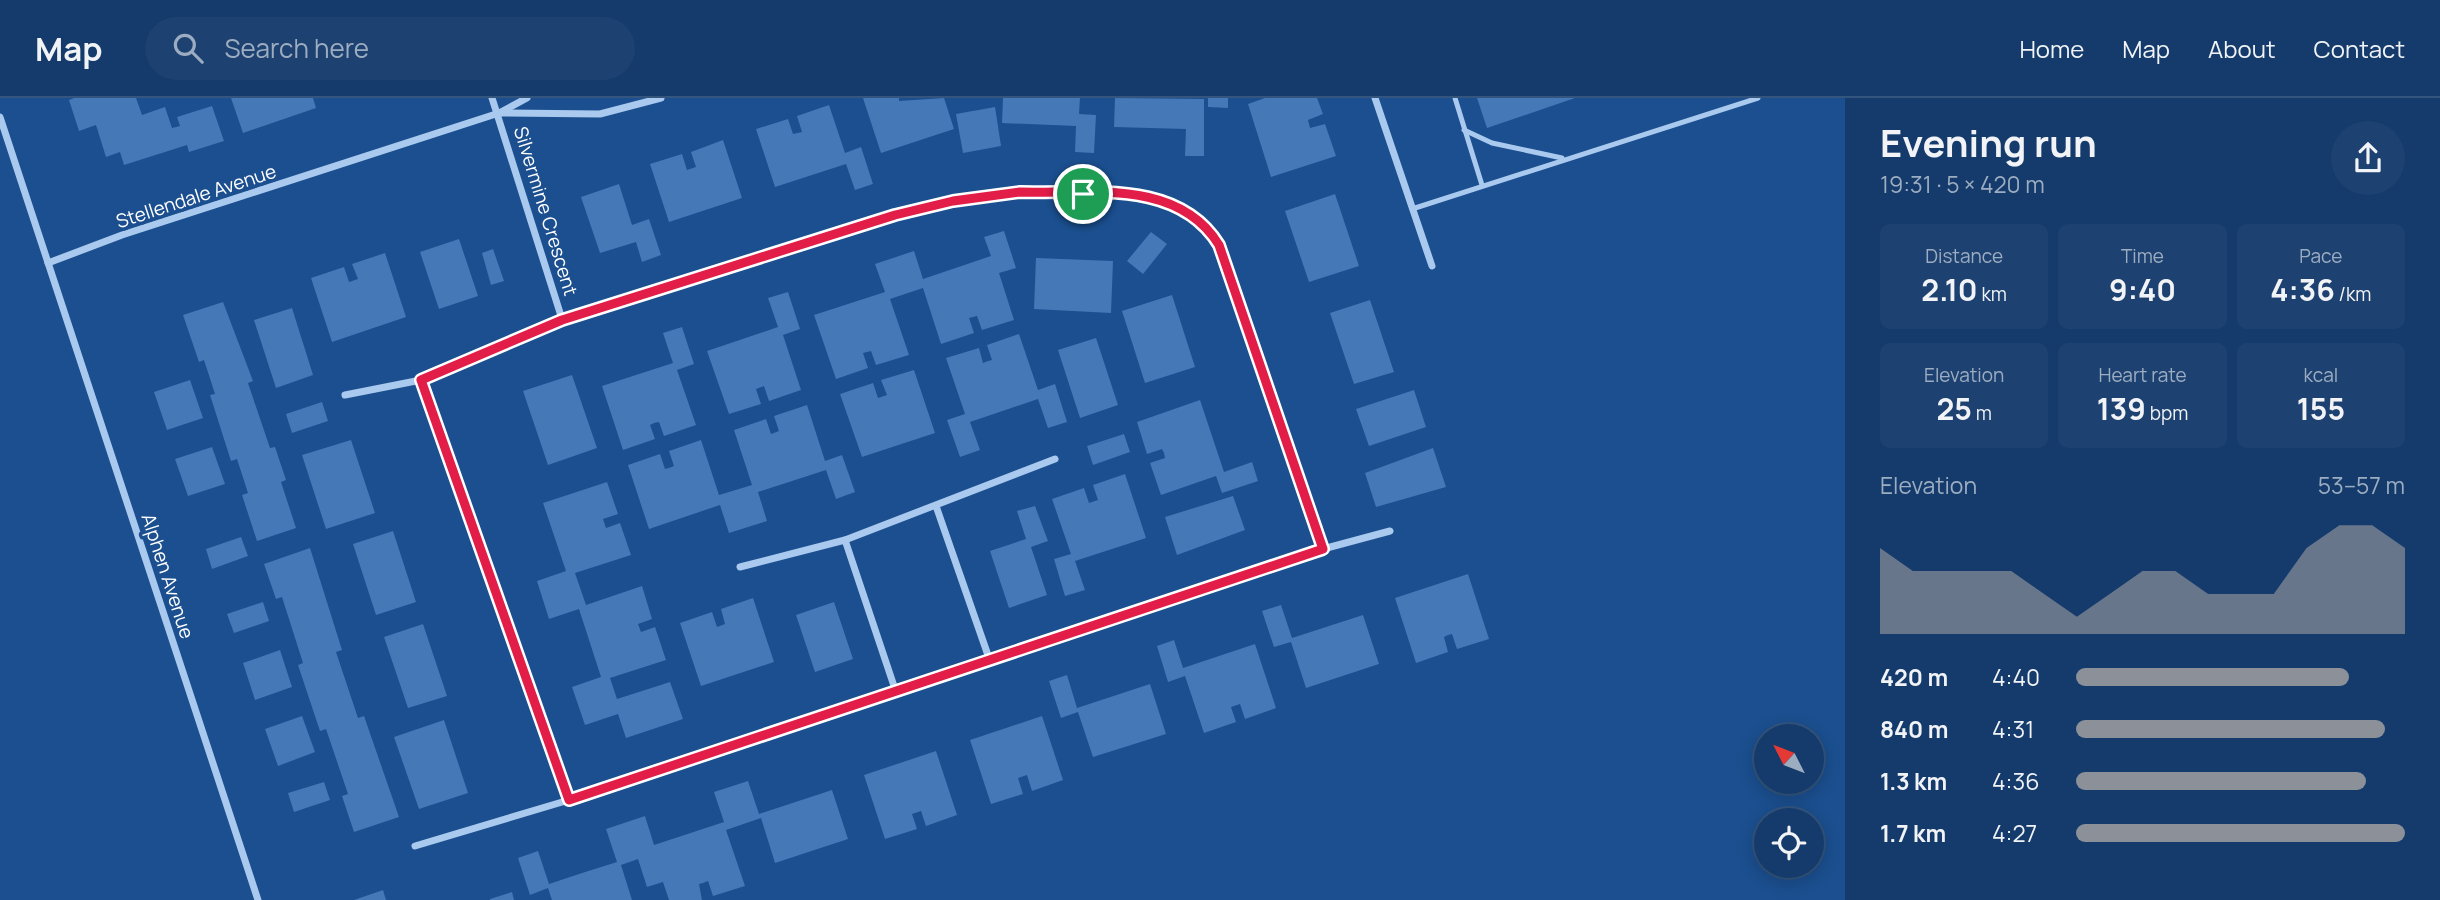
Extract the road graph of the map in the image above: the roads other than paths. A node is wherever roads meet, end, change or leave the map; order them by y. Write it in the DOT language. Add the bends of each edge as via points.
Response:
graph roads {
  1 [pos="492,98"];
  2 [pos="527,98"];
  3 [pos="661,98"];
  4 [pos="1375,98"];
  5 [pos="1455,98"];
  6 [pos="1758,98"];
  7 [pos="499,113"];
  8 [pos="0,117"];
  9 [pos="1464,130"];
  10 [pos="1565,158"];
  11 [pos="1482,185"];
  12 [pos="1412,209"];
  13 [pos="48,263"];
  14 [pos="1432,266"];
  15 [pos="562,320"];
  16 [pos="421,380"];
  17 [pos="345,395"];
  18 [pos="1055,458"];
  19 [pos="936,506"];
  20 [pos="1390,531"];
  21 [pos="845,540"];
  22 [pos="1323,549"];
  23 [pos="740,567"];
  24 [pos="990,661"];
  25 [pos="896,692"];
  26 [pos="569,800"];
  27 [pos="415,846"];
  28 [pos="258,900"];
  1 -- 7 [label="street, Silvermine Crescent"];
  2 -- 7 [label="street, Stellendale Avenue"];
  3 -- 7 [label="street, Stellendale Avenue" via="600,114"];
  4 -- 12 [label="street"];
  5 -- 9 [label="lane"];
  6 -- 10 [label="lane"];
  7 -- 13 [label="street, Stellendale Avenue"];
  7 -- 15 [label="street, Silvermine Crescent"];
  8 -- 13 [label="street"];
  9 -- 10 [label="lane" via="1492,143"];
  9 -- 11 [label="lane"];
  10 -- 11 [label="lane"];
  11 -- 12 [label="lane"];
  12 -- 14 [label="street"];
  13 -- 28 [label="street, Alphen Avenue"];
  15 -- 16 [label="street, Silvermine Crescent"];
  15 -- 22 [label="street, Silvermine Crescent" via="953,201 1020,192 1147,196 1167,201 1207,225 1219,245"];
  16 -- 17 [label="street, Silvermine Crescent"];
  16 -- 26 [label="street"];
  18 -- 19 [label="street"];
  19 -- 21 [label="street"];
  19 -- 24 [label="street"];
  20 -- 22 [label="street"];
  21 -- 23 [label="street"];
  21 -- 25 [label="street"];
  22 -- 24 [label="street"];
  24 -- 25 [label="street"];
  25 -- 26 [label="street"];
  26 -- 27 [label="street"];
}
